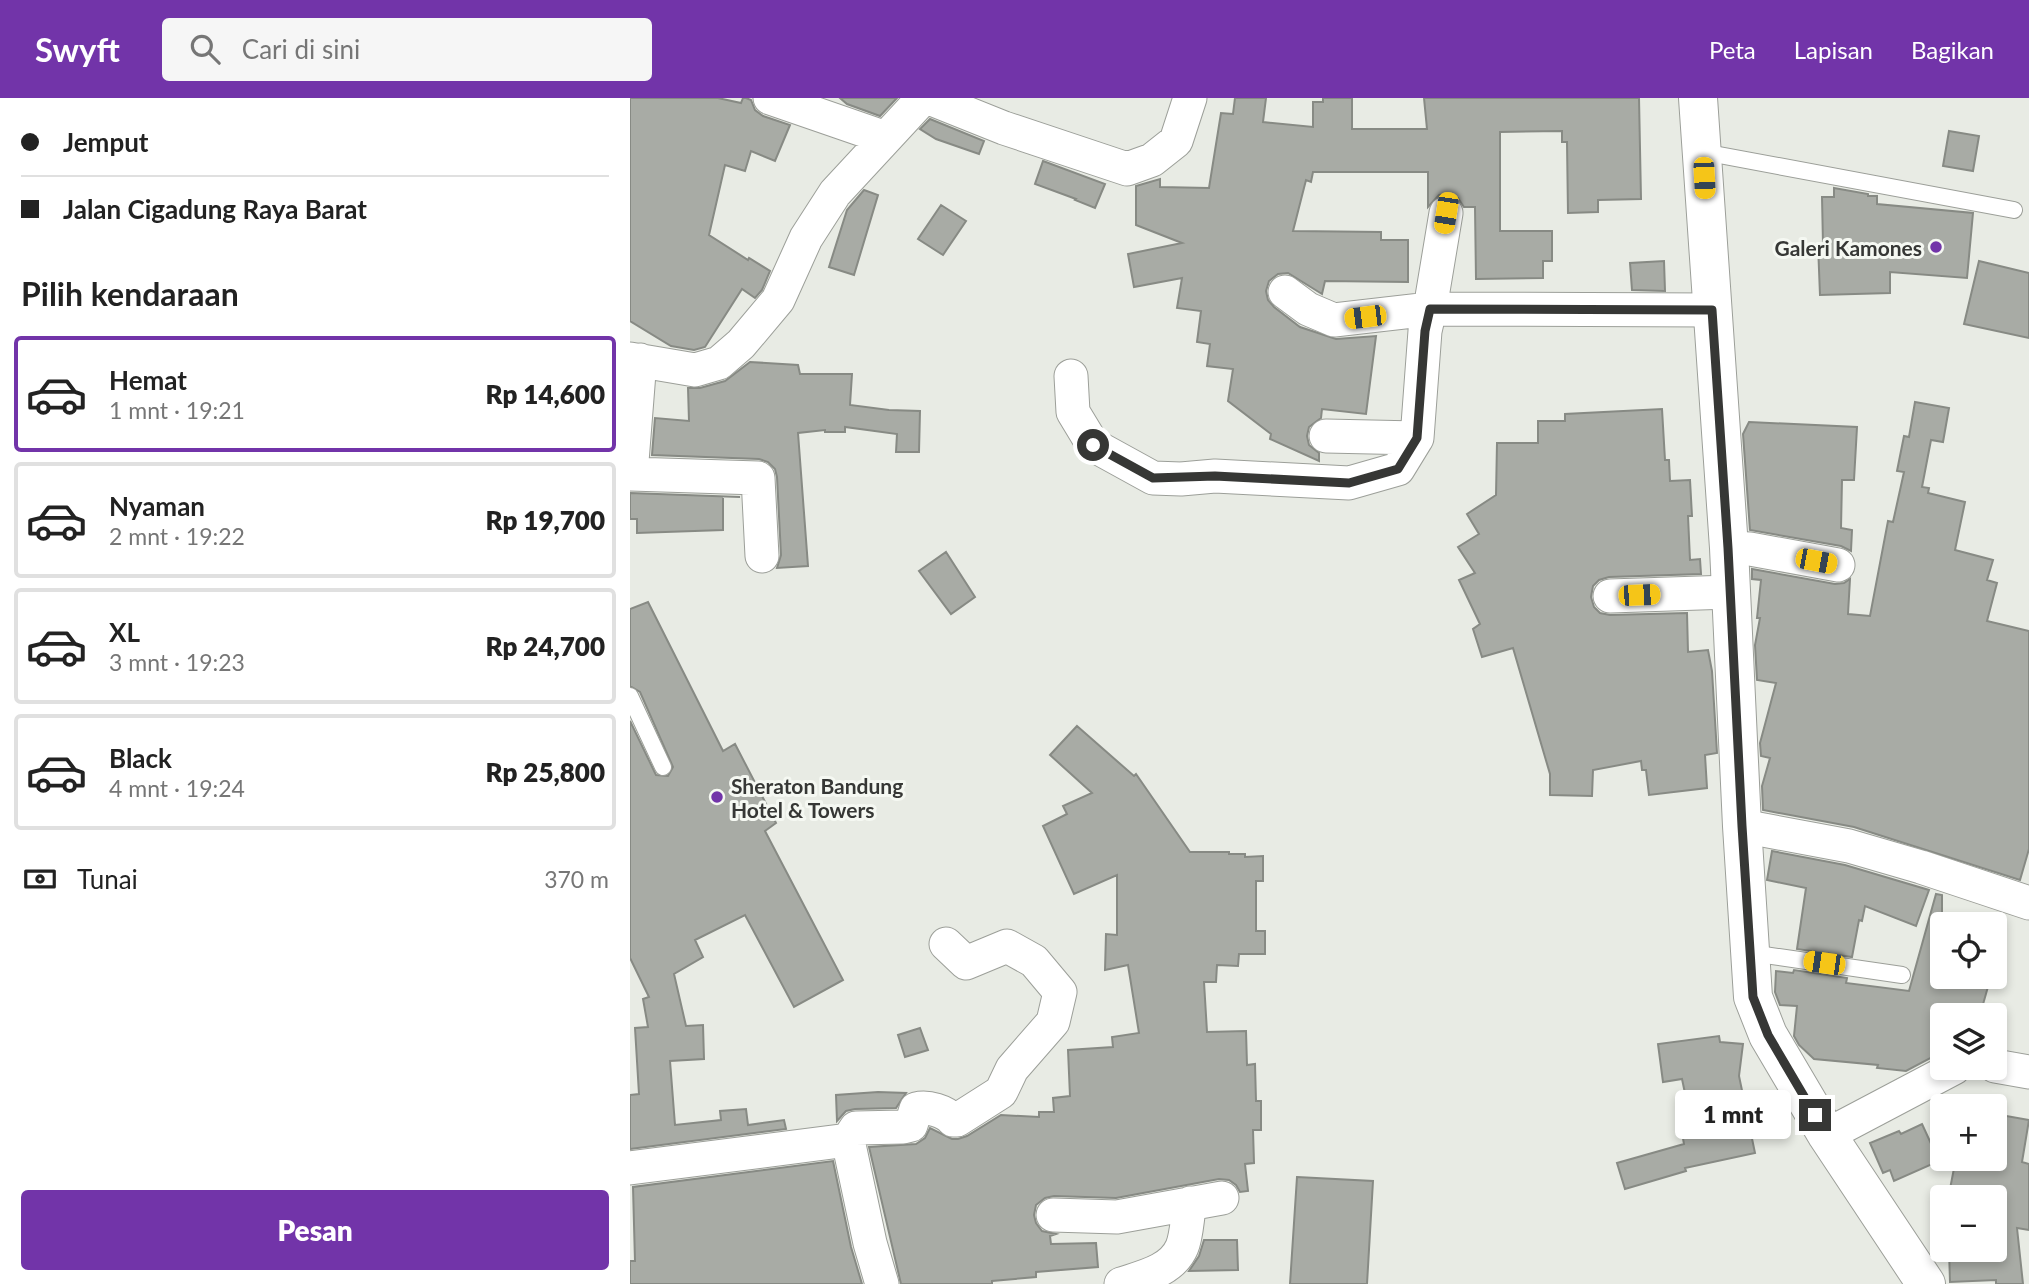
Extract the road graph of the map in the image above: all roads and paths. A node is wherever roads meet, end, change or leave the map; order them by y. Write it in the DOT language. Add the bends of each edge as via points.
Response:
graph roads {
  1 [pos="770,98"];
  2 [pos="923,98"];
  3 [pos="929,98"];
  4 [pos="1190,98"];
  5 [pos="1698,98"];
  6 [pos="886,138"];
  7 [pos="1703,152"];
  8 [pos="2014,210"];
  9 [pos="1446,213"];
  10 [pos="1285,292"];
  11 [pos="1430,309"];
  12 [pos="1712,310"];
  13 [pos="635,360"];
  14 [pos="1071,376"];
  15 [pos="1326,436"];
  16 [pos="1417,438"];
  17 [pos="1728,548"];
  18 [pos="762,556"];
  19 [pos="1838,565"];
  20 [pos="1730,592"];
  21 [pos="1610,596"];
  22 [pos="630,696"];
  23 [pos="663,766"];
  24 [pos="1742,826"];
  25 [pos="2029,903"];
  26 [pos="946,944"];
  27 [pos="1751,953"];
  28 [pos="1902,975"];
  29 [pos="2007,1068"];
  30 [pos="2029,1072"];
  31 [pos="1931,1080"];
  32 [pos="1827,1135"];
  33 [pos="848,1140"];
  34 [pos="630,1168"];
  35 [pos="1053,1215"];
  36 [pos="882,1284"];
  37 [pos="1121,1284"];
  38 [pos="1926,1284"];
  1 -- 6 [label="street"];
  2 -- 6 [label="street"];
  3 -- 4 [label="street" via="1127,169 1152,160 1176,141"];
  5 -- 7 [label="street"];
  6 -- 13 [label="street" via="835,193 806,239 778,300 741,344 719,363 695,370"];
  7 -- 8 [label="lane"];
  7 -- 12 [label="street"];
  9 -- 11 [label="street"];
  10 -- 11 [label="street" via="1334,320"];
  11 -- 12 [label="street"];
  11 -- 16 [label="street"];
  12 -- 17 [label="street"];
  13 -- 18 [label="street" via="631,474 758,478"];
  14 -- 16 [label="street" via="1073,412 1093,445 1153,478 1215,476 1349,483 1398,469"];
  15 -- 16 [label="street"];
  17 -- 19 [label="street"];
  17 -- 20 [label="street"];
  20 -- 21 [label="street"];
  20 -- 24 [label="street"];
  22 -- 23 [label="lane"];
  24 -- 25 [label="street" via="1849,846"];
  24 -- 27 [label="street"];
  26 -- 33 [label="street" via="967,963 1007,946 1034,961 1060,992 1053,1022 1012,1069 1001,1092 957,1120 924,1107 916,1110 911,1125 856,1128"];
  27 -- 28 [label="lane"];
  27 -- 32 [label="street" via="1753,997 1768,1035"];
  29 -- 30 [label="street"];
  31 -- 32 [label="street"];
  32 -- 38 [label="street"];
  33 -- 34 [label="street"];
  33 -- 36 [label="street"];
  35 -- 37 [label="street" via="1117,1217 1206,1200 1182,1248 1169,1263"];
}
